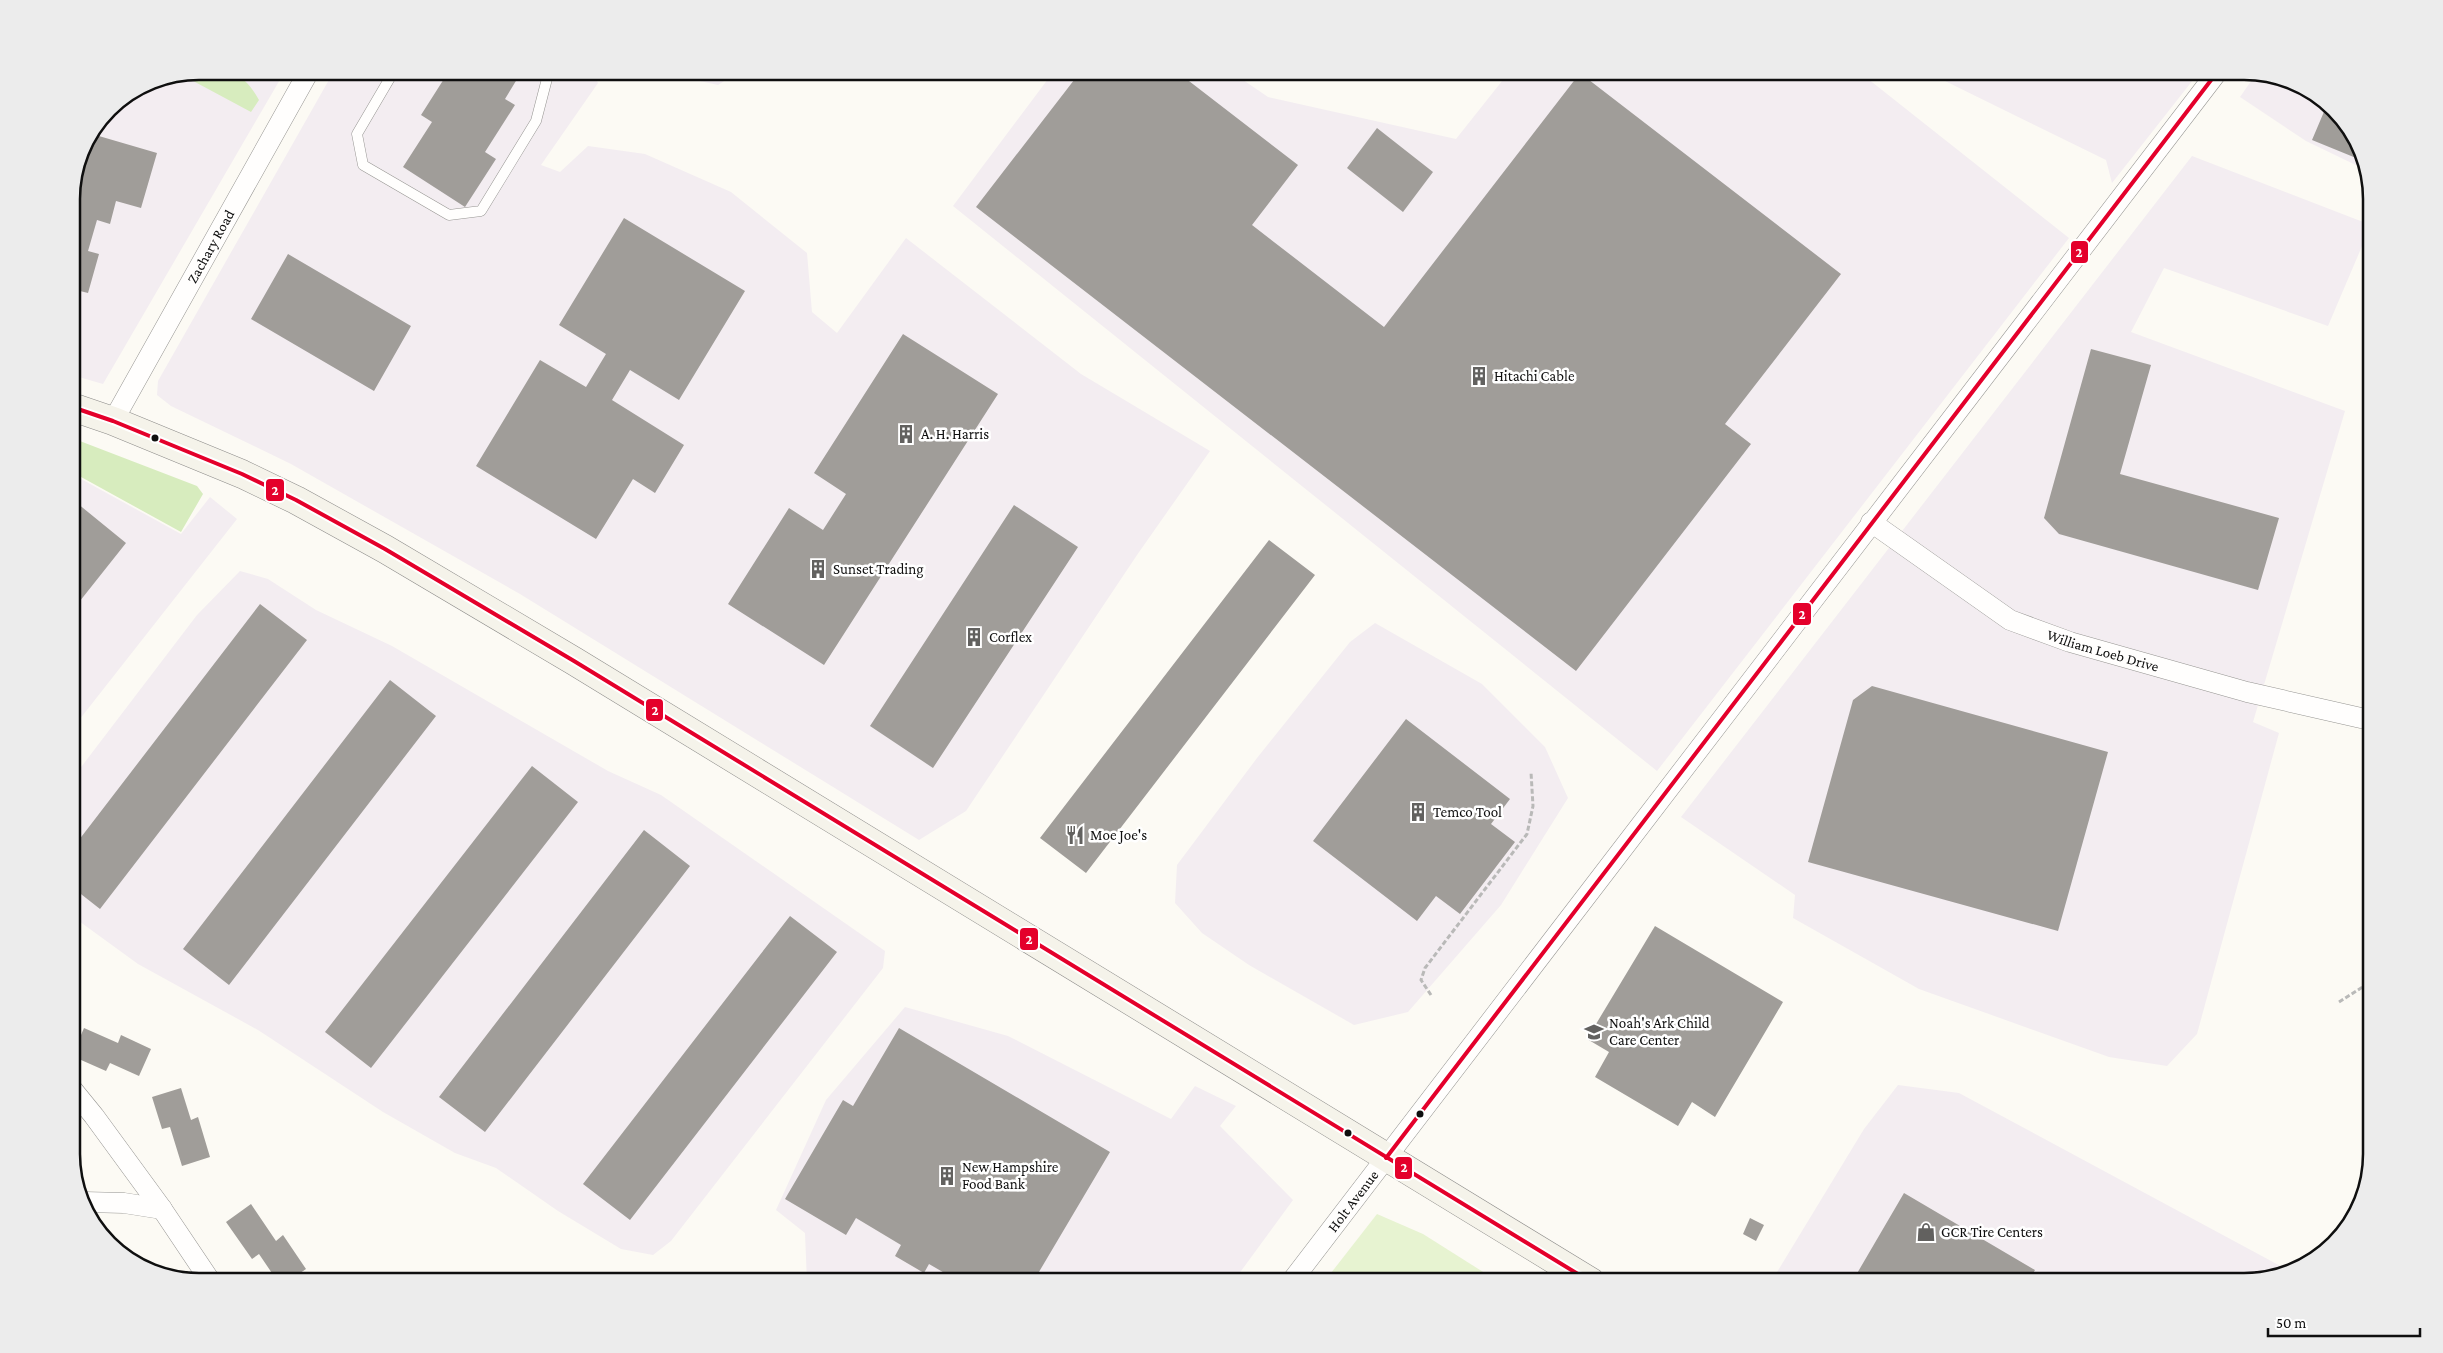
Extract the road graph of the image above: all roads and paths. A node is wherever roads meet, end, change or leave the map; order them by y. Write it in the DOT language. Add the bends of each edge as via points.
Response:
graph roads {
  1 [pos="304,80"];
  2 [pos="389,80"];
  3 [pos="547,80"];
  4 [pos="2211,80"];
  5 [pos="80,410"];
  6 [pos="113,421"];
  7 [pos="1871,522"];
  8 [pos="2361,718"];
  9 [pos="1531,772"];
  10 [pos="2363,987"];
  11 [pos="1431,995"];
  12 [pos="2339,1002"];
  13 [pos="80,1099"];
  14 [pos="1386,1158"];
  15 [pos="90,1202"];
  16 [pos="162,1209"];
  17 [pos="205,1273"];
  18 [pos="1299,1273"];
  19 [pos="1576,1273"];
  1 -- 6 [label="street, Zachary Road"];
  2 -- 3 [label="lane" via="357,134 363,165 449,215 481,211 536,121"];
  4 -- 7 [label="street, Holt Avenue"];
  5 -- 6 [label="street"];
  6 -- 14 [label="street" via="242,474 385,548"];
  7 -- 8 [label="street, William Loeb Drive" via="2010,620 2070,642 2247,692"];
  7 -- 14 [label="street, Holt Avenue"];
  9 -- 11 [label="path" via="1533,806 1527,834 1425,968 1421,980"];
  10 -- 12 [label="path"];
  13 -- 16 [label="street"];
  14 -- 18 [label="street, Holt Avenue"];
  14 -- 19 [label="street"];
  15 -- 16 [label="street"];
  16 -- 17 [label="street"];
}
